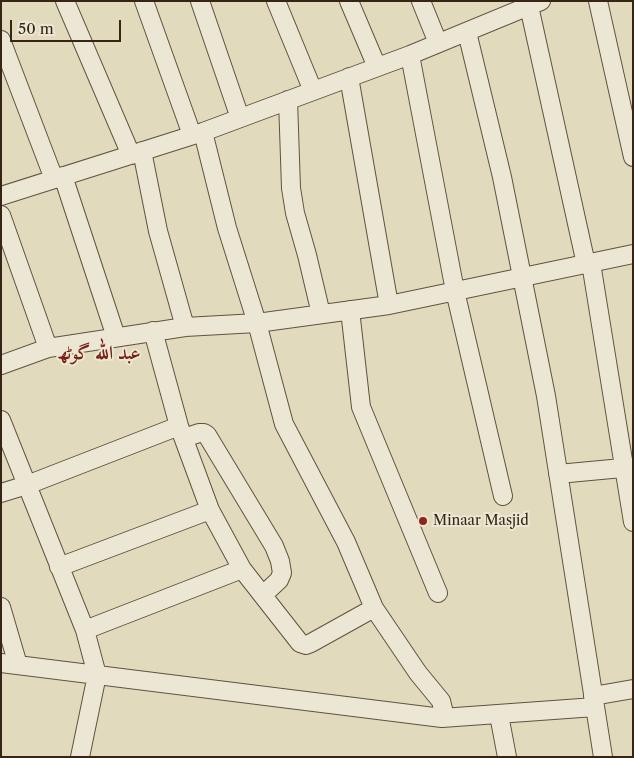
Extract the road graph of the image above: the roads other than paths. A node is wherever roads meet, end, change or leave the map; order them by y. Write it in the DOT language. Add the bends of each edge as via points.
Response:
graph roads {
  1 [pos="65,1"];
  2 [pos="144,1"];
  3 [pos="200,1"];
  4 [pos="276,1"];
  5 [pos="349,1"];
  6 [pos="421,1"];
  7 [pos="598,1"];
  8 [pos="535,4"];
  9 [pos="501,9"];
  10 [pos="467,32"];
  11 [pos="1,40"];
  12 [pos="438,43"];
  13 [pos="410,55"];
  14 [pos="377,67"];
  15 [pos="349,77"];
  16 [pos="313,91"];
  17 [pos="288,100"];
  18 [pos="240,118"];
  19 [pos="198,134"];
  20 [pos="137,153"];
  21 [pos="633,156"];
  22 [pos="58,178"];
  23 [pos="1,196"];
  24 [pos="1,216"];
  25 [pos="633,254"];
  26 [pos="588,263"];
  27 [pos="523,277"];
  28 [pos="455,291"];
  29 [pos="389,305"];
  30 [pos="350,310"];
  31 [pos="322,314"];
  32 [pos="257,323"];
  33 [pos="185,327"];
  34 [pos="153,331"];
  35 [pos="116,337"];
  36 [pos="48,348"];
  37 [pos="1,365"];
  38 [pos="1,420"];
  39 [pos="182,432"];
  40 [pos="628,468"];
  41 [pos="558,474"];
  42 [pos="27,485"];
  43 [pos="1,493"];
  44 [pos="503,496"];
  45 [pos="210,510"];
  46 [pos="633,522"];
  47 [pos="59,567"];
  48 [pos="242,569"];
  49 [pos="438,593"];
  50 [pos="263,595"];
  51 [pos="1,607"];
  52 [pos="374,608"];
  53 [pos="85,630"];
  54 [pos="10,664"];
  55 [pos="97,675"];
  56 [pos="633,689"];
  57 [pos="594,702"];
  58 [pos="499,715"];
  59 [pos="442,718"];
  60 [pos="80,757"];
  61 [pos="507,757"];
  62 [pos="603,757"];
  1 -- 20 [label="street"];
  2 -- 19 [label="street"];
  3 -- 18 [label="street"];
  4 -- 16 [label="street"];
  5 -- 14 [label="street"];
  6 -- 12 [label="street"];
  7 -- 21 [label="street"];
  8 -- 9 [label="street"];
  8 -- 26 [label="street"];
  9 -- 10 [label="street"];
  10 -- 12 [label="street"];
  10 -- 27 [label="street"];
  11 -- 22 [label="street"];
  12 -- 13 [label="street"];
  13 -- 14 [label="street"];
  13 -- 28 [label="street"];
  14 -- 15 [label="street"];
  15 -- 16 [label="street"];
  15 -- 29 [label="street"];
  16 -- 17 [label="street"];
  17 -- 18 [label="street"];
  17 -- 31 [label="street" via="291,188"];
  18 -- 19 [label="street"];
  19 -- 20 [label="street"];
  19 -- 32 [label="street"];
  20 -- 22 [label="street"];
  20 -- 33 [label="street"];
  22 -- 23 [label="street"];
  22 -- 35 [label="street"];
  24 -- 36 [label="street"];
  25 -- 26 [label="street"];
  26 -- 27 [label="street"];
  26 -- 40 [label="street"];
  27 -- 28 [label="street"];
  27 -- 41 [label="street"];
  28 -- 29 [label="street"];
  28 -- 44 [label="street"];
  29 -- 30 [label="street"];
  30 -- 31 [label="street"];
  30 -- 49 [label="street" via="361,407"];
  31 -- 32 [label="street"];
  32 -- 33 [label="street"];
  32 -- 52 [label="street" via="284,424 346,542"];
  33 -- 34 [label="street"];
  34 -- 35 [label="street"];
  34 -- 39 [label="street"];
  35 -- 36 [label="street"];
  36 -- 37 [label="street"];
  38 -- 42 [label="street"];
  39 -- 42 [label="street"];
  39 -- 45 [label="street"];
  39 -- 50 [label="street" via="207,435 274,546 282,573"];
  40 -- 41 [label="street"];
  40 -- 46 [label="street"];
  41 -- 57 [label="street"];
  42 -- 43 [label="street"];
  42 -- 47 [label="street"];
  45 -- 47 [label="street"];
  45 -- 48 [label="street"];
  47 -- 53 [label="street"];
  48 -- 50 [label="street"];
  48 -- 53 [label="street"];
  50 -- 52 [label="street" via="300,643 306,645"];
  51 -- 54 [label="street"];
  52 -- 59 [label="street" via="441,701"];
  53 -- 55 [label="street"];
  54 -- 55 [label="street"];
  55 -- 59 [label="street"];
  55 -- 60 [label="street"];
  56 -- 57 [label="street"];
  57 -- 58 [label="street"];
  57 -- 62 [label="street"];
  58 -- 59 [label="street"];
  58 -- 61 [label="street"];
}
